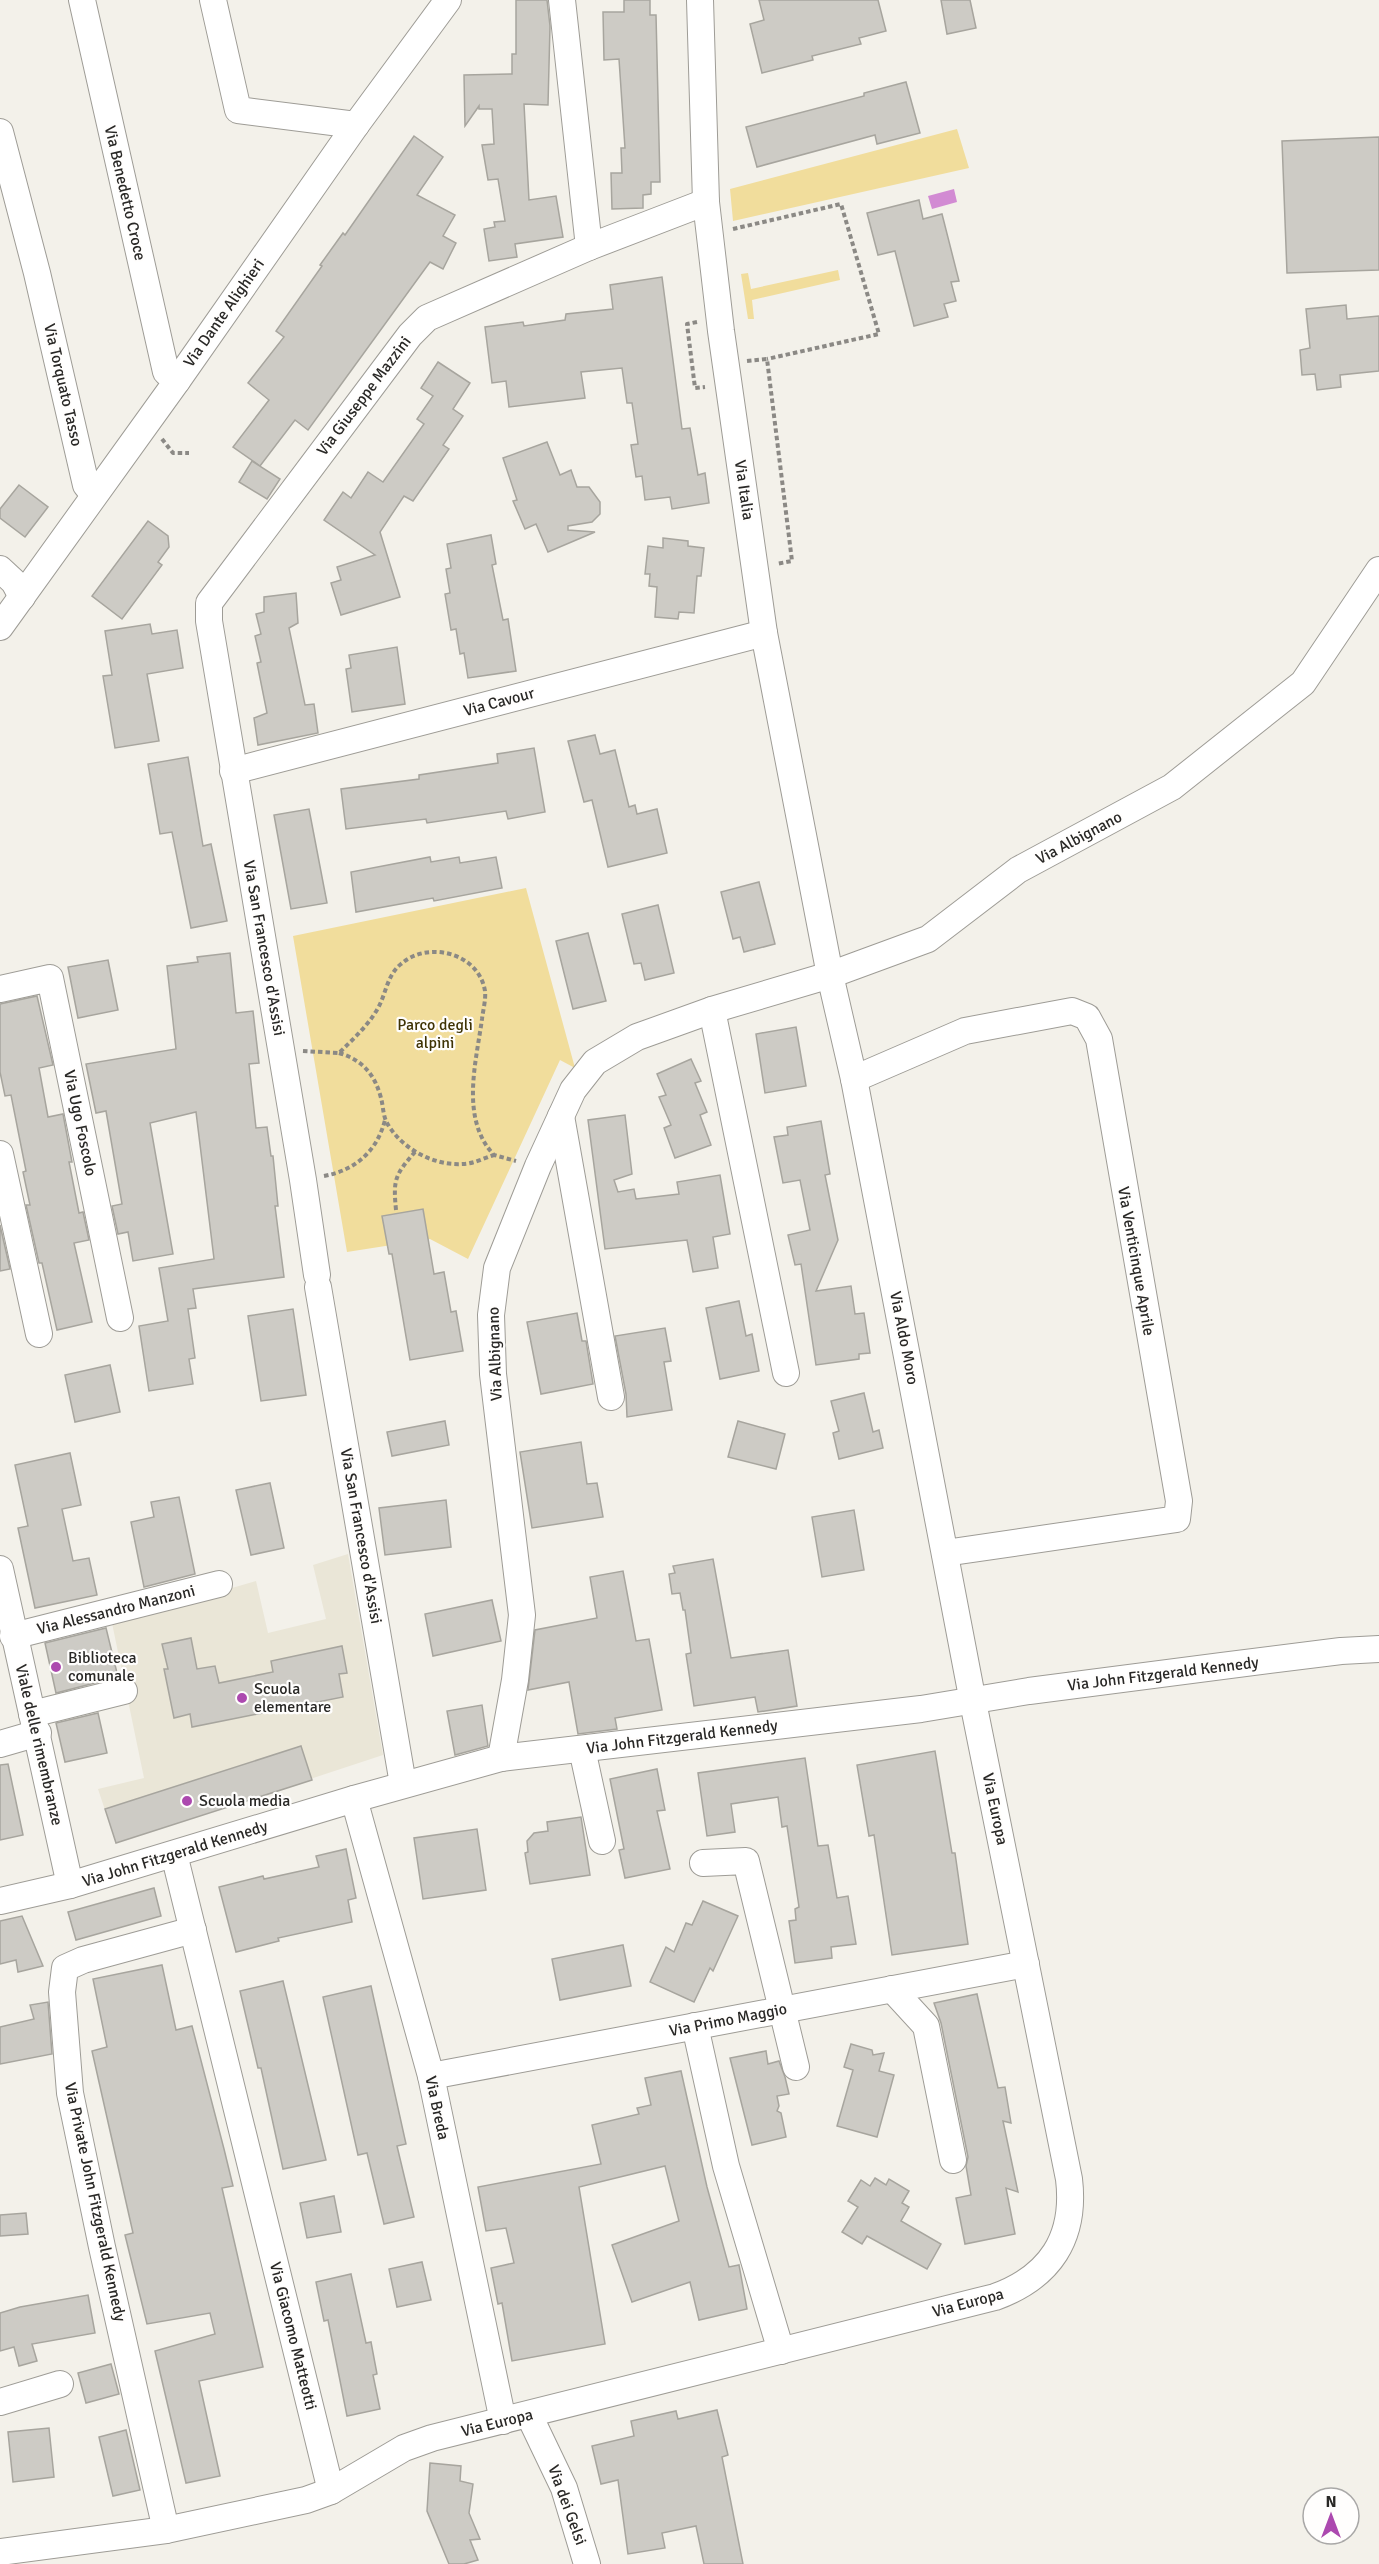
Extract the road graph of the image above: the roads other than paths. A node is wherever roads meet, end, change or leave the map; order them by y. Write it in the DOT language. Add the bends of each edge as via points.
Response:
graph roads {
  1 [pos="82,0"];
  2 [pos="213,0"];
  3 [pos="448,0"];
  4 [pos="562,0"];
  5 [pos="700,0"];
  6 [pos="431,11"];
  7 [pos="356,125"];
  8 [pos="0,132"];
  9 [pos="706,202"];
  10 [pos="589,248"];
  11 [pos="177,381"];
  12 [pos="94,495"];
  13 [pos="0,569"];
  14 [pos="1379,570"];
  15 [pos="22,597"];
  16 [pos="209,621"];
  17 [pos="0,627"];
  18 [pos="765,633"];
  19 [pos="233,771"];
  20 [pos="830,975"];
  21 [pos="0,989"];
  22 [pos="712,1010"];
  23 [pos="854,1079"];
  24 [pos="561,1116"];
  25 [pos="0,1154"];
  26 [pos="120,1318"];
  27 [pos="39,1334"];
  28 [pos="786,1373"];
  29 [pos="611,1397"];
  30 [pos="945,1552"];
  31 [pos="0,1569"];
  32 [pos="219,1584"];
  33 [pos="13,1636"];
  34 [pos="1379,1649"];
  35 [pos="124,1691"];
  36 [pos="973,1702"];
  37 [pos="35,1723"];
  38 [pos="0,1744"];
  39 [pos="582,1749"];
  40 [pos="501,1758"];
  41 [pos="403,1784"];
  42 [pos="354,1798"];
  43 [pos="602,1840"];
  44 [pos="174,1854"];
  45 [pos="703,1863"];
  46 [pos="70,1886"];
  47 [pos="0,1901"];
  48 [pos="193,1930"];
  49 [pos="1026,1964"];
  50 [pos="892,1989"];
  51 [pos="781,2010"];
  52 [pos="695,2026"];
  53 [pos="796,2067"];
  54 [pos="431,2076"];
  55 [pos="953,2160"];
  56 [pos="781,2351"];
  57 [pos="60,2384"];
  58 [pos="0,2402"];
  59 [pos="529,2415"];
  60 [pos="503,2421"];
  61 [pos="331,2491"];
  62 [pos="166,2529"];
  63 [pos="0,2552"];
  64 [pos="587,2564"];
  1 -- 11 [label="street, Via Benedetto Croce" via="166,372"];
  2 -- 7 [label="street" via="238,110"];
  3 -- 6 [label="street, Via Dante Alighieri"];
  4 -- 10 [label="street"];
  5 -- 9 [label="street, Via Italia"];
  6 -- 7 [label="street, Via Dante Alighieri"];
  7 -- 11 [label="street, Via Dante Alighieri"];
  8 -- 12 [label="street, Via Torquato Tasso" via="86,485"];
  9 -- 10 [label="street, Via Giuseppe Mazzini"];
  9 -- 18 [label="street, Via Italia"];
  10 -- 16 [label="street, Via Giuseppe Mazzini" via="427,318 410,335 225,580 209,603"];
  11 -- 12 [label="street, Via Dante Alighieri"];
  12 -- 15 [label="street, Via Dante Alighieri"];
  13 -- 15 [label="street"];
  14 -- 20 [label="street, Via Albignano" via="1303,683 1172,787 1018,870 928,939"];
  15 -- 17 [label="street, Via Dante Alighieri"];
  16 -- 19 [label="street, Via San Francesco d'Assisi"];
  18 -- 19 [label="street, Via Cavour"];
  18 -- 20 [label="street, Via Italia"];
  19 -- 41 [label="street, Via San Francesco d'Assisi"];
  20 -- 22 [label="street, Via Albignano"];
  20 -- 23 [label="street, Via Aldo Moro"];
  21 -- 26 [label="street, Via Ugo Foscolo" via="50,978"];
  22 -- 24 [label="street, Via Albignano" via="638,1037 595,1062 573,1090"];
  22 -- 28 [label="street"];
  23 -- 30 [label="street, Via Aldo Moro"];
  23 -- 30 [label="street, Via Venticinque Aprile" via="965,1031 1072,1011 1087,1017 1099,1038 1179,1501 1177,1519"];
  24 -- 29 [label="street"];
  24 -- 40 [label="street, Via Albignano" via="497,1268 491,1315 493,1374 522,1615"];
  25 -- 27 [label="street"];
  30 -- 36 [label="street, Via Aldo Moro"];
  31 -- 33 [label="street, Viale delle rimembranze"];
  32 -- 33 [label="street, Via Alessandro Manzoni"];
  33 -- 37 [label="street, Viale delle rimembranze"];
  34 -- 36 [label="street, Via John Fitzgerald Kennedy" via="1222,1665"];
  35 -- 37 [label="street"];
  36 -- 39 [label="street, Via John Fitzgerald Kennedy"];
  36 -- 49 [label="street, Via Europa"];
  37 -- 38 [label="street"];
  37 -- 46 [label="street, Viale delle rimembranze"];
  39 -- 40 [label="street, Via John Fitzgerald Kennedy"];
  39 -- 43 [label="street"];
  40 -- 41 [label="street, Via John Fitzgerald Kennedy"];
  41 -- 42 [label="street, Via John Fitzgerald Kennedy"];
  42 -- 44 [label="street, Via John Fitzgerald Kennedy"];
  42 -- 54 [label="street, Via Breda"];
  44 -- 46 [label="street, Via John Fitzgerald Kennedy"];
  44 -- 48 [label="street, Via Giacomo Matteotti"];
  45 -- 51 [label="street" via="746,1861"];
  46 -- 47 [label="street, Via John Fitzgerald Kennedy"];
  48 -- 61 [label="street, Via Giacomo Matteotti"];
  48 -- 62 [label="street, Via Private John Fitzgerald Kennedy" via="65,1968 62,1992 70,2093"];
  49 -- 50 [label="street, Via Primo Maggio"];
  49 -- 56 [label="street, Via Europa" via="1071,2194 1068,2224 1054,2255 1028,2281 995,2297"];
  50 -- 51 [label="street, Via Primo Maggio"];
  50 -- 55 [label="street" via="926,2026"];
  51 -- 52 [label="street, Via Primo Maggio"];
  51 -- 53 [label="street"];
  52 -- 54 [label="street, Via Primo Maggio"];
  52 -- 56 [label="street" via="726,2166"];
  54 -- 60 [label="street, Via Breda"];
  56 -- 59 [label="street, Via Europa"];
  57 -- 58 [label="street"];
  59 -- 60 [label="street, Via Europa"];
  59 -- 64 [label="street, Via dei Gelsi" via="564,2488"];
  60 -- 61 [label="street, Via Europa" via="404,2448"];
  61 -- 62 [label="street" via="306,2500"];
  62 -- 63 [label="street"];
}
